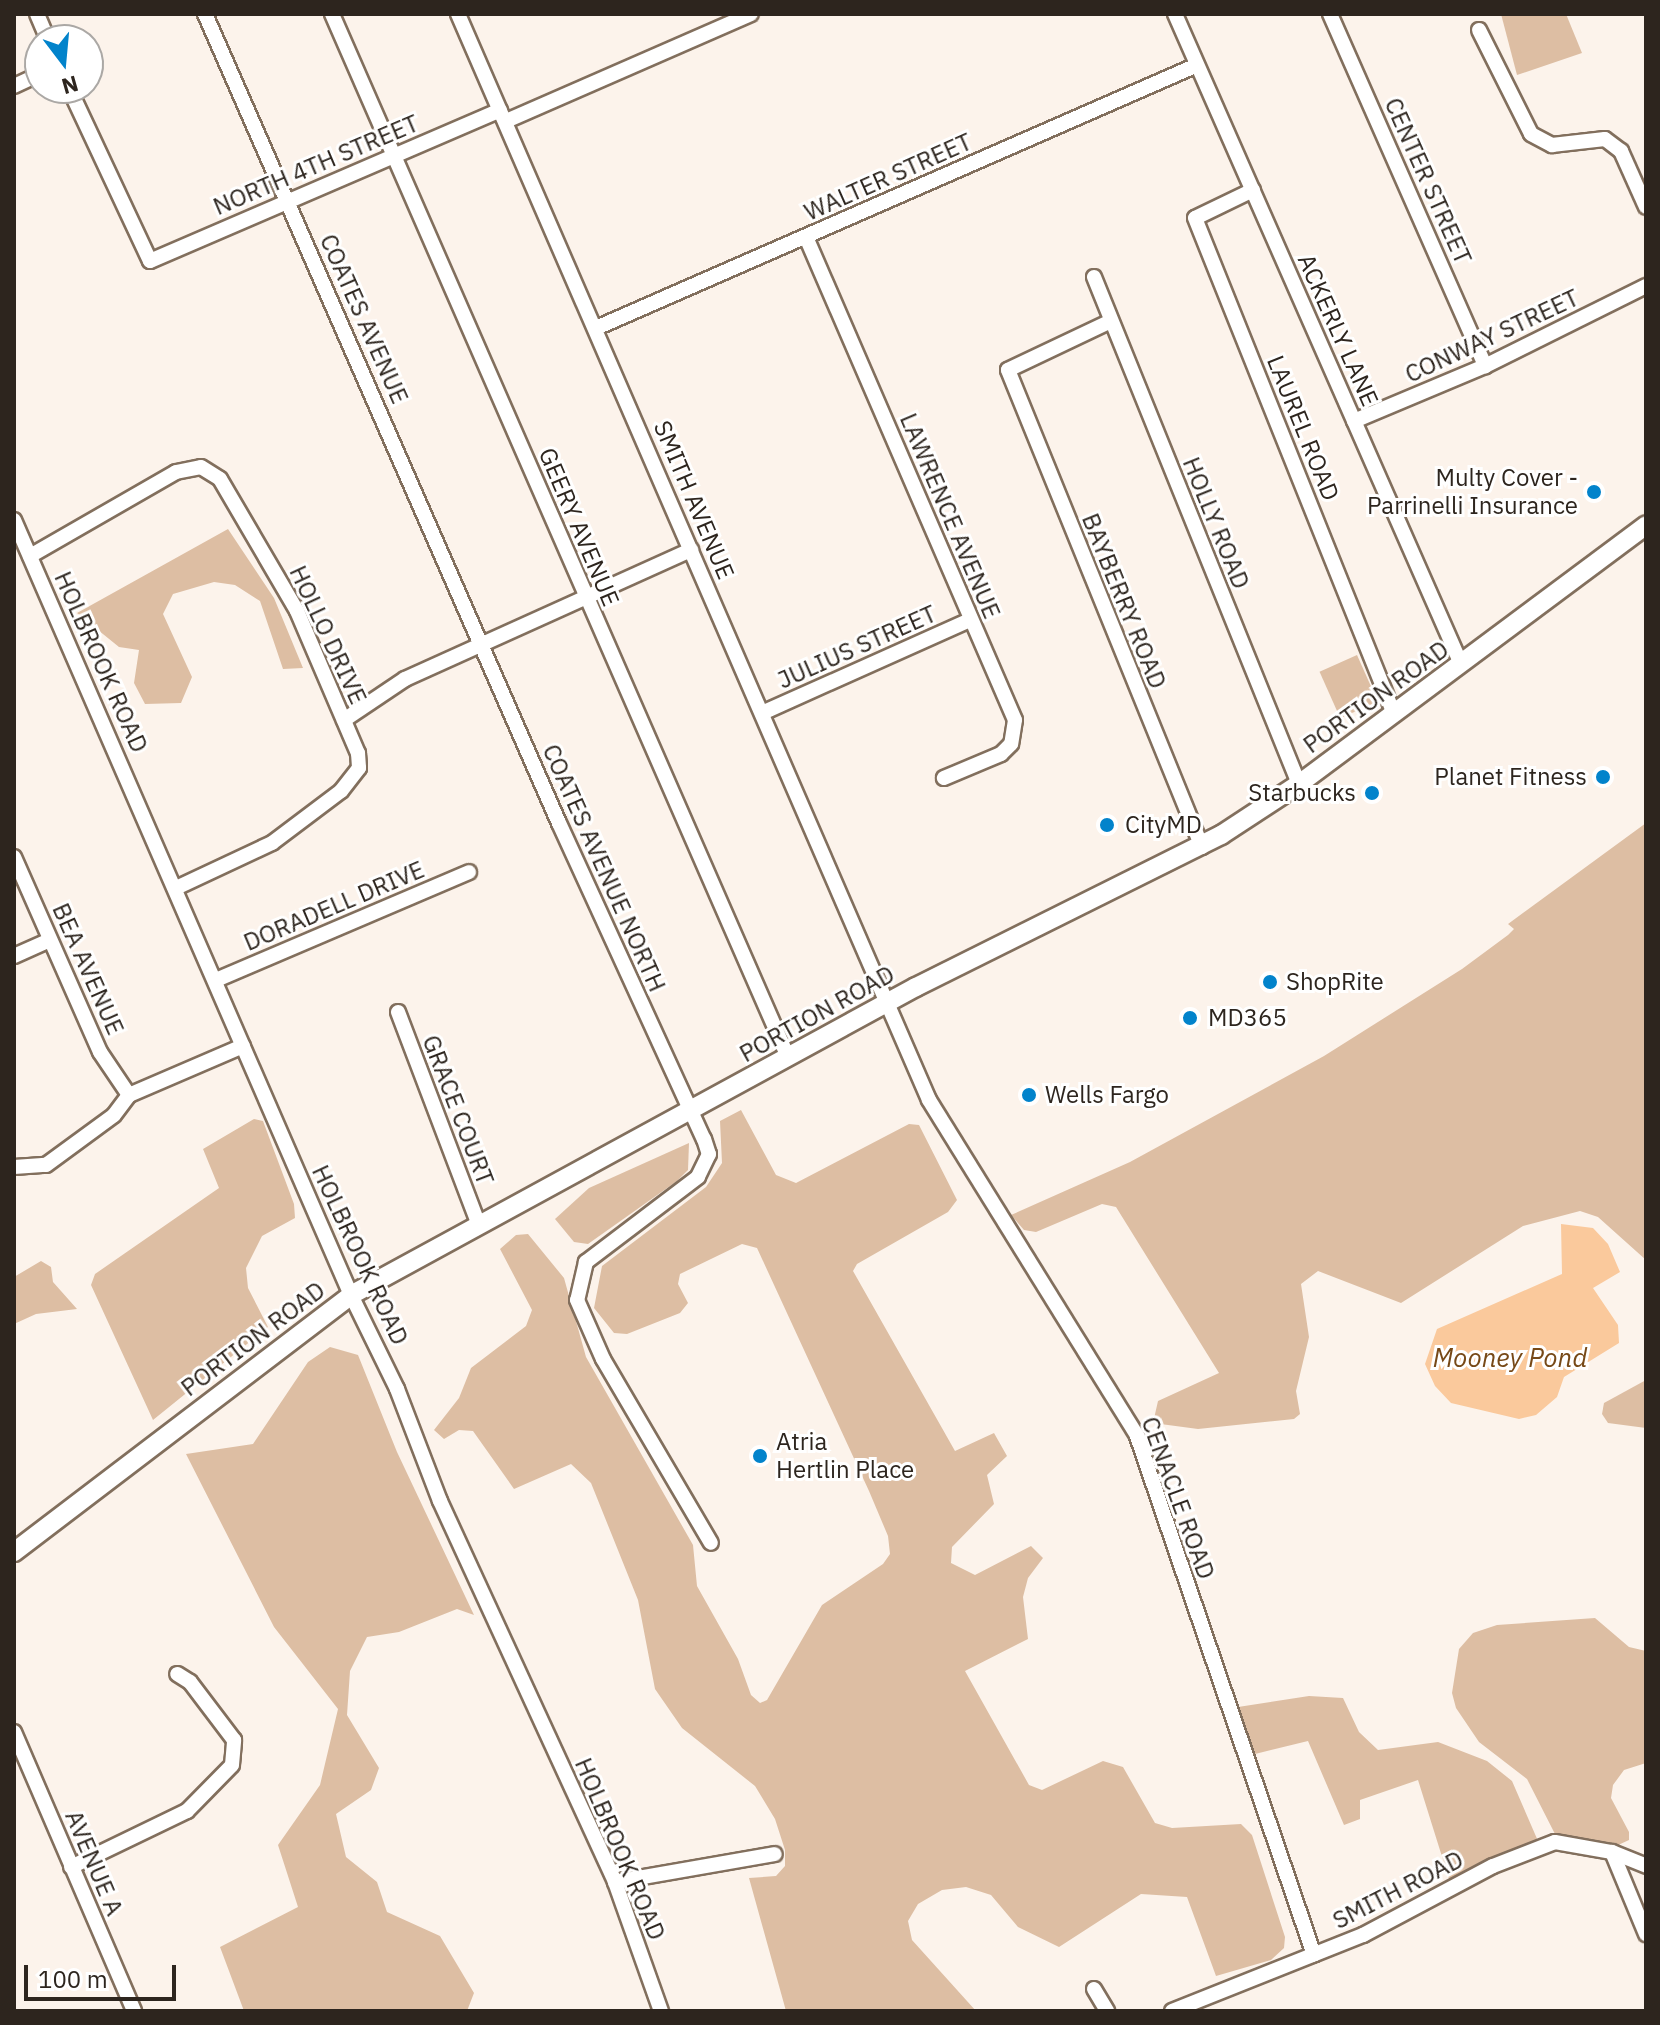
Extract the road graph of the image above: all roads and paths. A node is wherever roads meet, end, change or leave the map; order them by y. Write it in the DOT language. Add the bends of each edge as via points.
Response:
graph roads {
  1 [pos="205,14"];
  2 [pos="332,14"];
  3 [pos="458,14"];
  4 [pos="751,14"];
  5 [pos="1175,14"];
  6 [pos="1330,14"];
  7 [pos="1479,30"];
  8 [pos="1197,65"];
  9 [pos="76,104"];
  10 [pos="503,115"];
  11 [pos="394,154"];
  12 [pos="1253,190"];
  13 [pos="288,200"];
  14 [pos="1646,207"];
  15 [pos="806,237"];
  16 [pos="1094,277"];
  17 [pos="1646,286"];
  18 [pos="1111,321"];
  19 [pos="596,328"];
  20 [pos="1485,366"];
  21 [pos="1354,421"];
  22 [pos="14,520"];
  23 [pos="1646,525"];
  24 [pos="691,550"];
  25 [pos="30,556"];
  26 [pos="585,597"];
  27 [pos="970,620"];
  28 [pos="481,643"];
  29 [pos="1461,664"];
  30 [pos="762,713"];
  31 [pos="1394,714"];
  32 [pos="344,720"];
  33 [pos="944,778"];
  34 [pos="1299,784"];
  35 [pos="1202,847"];
  36 [pos="14,857"];
  37 [pos="469,872"];
  38 [pos="176,888"];
  39 [pos="50,940"];
  40 [pos="14,956"];
  41 [pos="216,980"];
  42 [pos="887,1005"];
  43 [pos="398,1012"];
  44 [pos="243,1046"];
  45 [pos="788,1057"];
  46 [pos="129,1095"];
  47 [pos="691,1110"];
  48 [pos="15,1171"];
  49 [pos="478,1223"];
  50 [pos="351,1295"];
  51 [pos="711,1543"];
  52 [pos="14,1552"];
  53 [pos="177,1674"];
  54 [pos="14,1732"];
  55 [pos="1612,1852"];
  56 [pos="775,1854"];
  57 [pos="1646,1866"];
  58 [pos="71,1867"];
  59 [pos="615,1882"];
  60 [pos="1646,1934"];
  61 [pos="1314,1955"];
  62 [pos="1094,1989"];
  63 [pos="134,2011"];
  64 [pos="661,2011"];
  65 [pos="1107,2011"];
  66 [pos="1172,2011"];
  1 -- 13 [label="street, COATES AVENUE"];
  2 -- 11 [label="street, GEERY AVENUE"];
  3 -- 10 [label="street, SMITH AVENUE"];
  4 -- 10 [label="street, NORTH 4TH STREET"];
  5 -- 8 [label="street, ACKERLY LANE"];
  6 -- 20 [label="street, CENTER STREET"];
  7 -- 14 [label="street" via="1531,134 1552,145 1605,139 1621,151"];
  8 -- 12 [label="street, ACKERLY LANE"];
  8 -- 15 [label="street, WALTER STREET"];
  9 -- 13 [label="street, NORTH 4TH STREET" via="150,261"];
  10 -- 11 [label="street, NORTH 4TH STREET"];
  10 -- 19 [label="street, SMITH AVENUE"];
  11 -- 13 [label="street, NORTH 4TH STREET"];
  11 -- 26 [label="street, GEERY AVENUE"];
  12 -- 21 [label="street, ACKERLY LANE"];
  12 -- 31 [label="street, LAUREL ROAD" via="1195,218"];
  13 -- 28 [label="street, COATES AVENUE"];
  15 -- 19 [label="street, WALTER STREET"];
  15 -- 27 [label="street, LAWRENCE AVENUE"];
  16 -- 18 [label="street, HOLLY ROAD"];
  17 -- 20 [label="street, CONWAY STREET"];
  18 -- 34 [label="street, HOLLY ROAD"];
  18 -- 35 [label="street, BAYBERRY ROAD" via="1008,370"];
  19 -- 24 [label="street, SMITH AVENUE"];
  20 -- 21 [label="street, CONWAY STREET"];
  21 -- 29 [label="street, ACKERLY LANE"];
  22 -- 25 [label="street, HOLBROOK ROAD"];
  23 -- 29 [label="main road, PORTION ROAD"];
  24 -- 26 [label="street"];
  24 -- 30 [label="street, SMITH AVENUE"];
  25 -- 32 [label="street, HOLLO DRIVE" via="176,472 196,467 212,471 297,611"];
  25 -- 38 [label="street, HOLBROOK ROAD"];
  26 -- 28 [label="street"];
  26 -- 45 [label="street, GEERY AVENUE"];
  27 -- 30 [label="street, JULIUS STREET"];
  27 -- 33 [label="street, LAWRENCE AVENUE" via="1009,704 1015,733 993,759"];
  28 -- 32 [label="street" via="405,679"];
  28 -- 47 [label="street, COATES AVENUE NORTH"];
  29 -- 31 [label="main road, PORTION ROAD"];
  30 -- 42 [label="street, SMITH AVENUE"];
  31 -- 34 [label="main road, PORTION ROAD"];
  32 -- 38 [label="street, HOLLO DRIVE" via="360,763 354,779 260,851"];
  34 -- 35 [label="main road, PORTION ROAD"];
  35 -- 42 [label="main road, PORTION ROAD"];
  36 -- 39 [label="street, BEA AVENUE"];
  37 -- 41 [label="street, DORADELL DRIVE"];
  38 -- 41 [label="street, HOLBROOK ROAD"];
  39 -- 40 [label="street"];
  39 -- 46 [label="street, BEA AVENUE" via="100,1052"];
  41 -- 44 [label="street, HOLBROOK ROAD"];
  42 -- 45 [label="main road, PORTION ROAD"];
  42 -- 61 [label="street, CENACLE ROAD" via="929,1100 1137,1436"];
  43 -- 49 [label="street, GRACE COURT"];
  44 -- 46 [label="street"];
  44 -- 50 [label="street, HOLBROOK ROAD"];
  45 -- 47 [label="main road, PORTION ROAD"];
  46 -- 48 [label="street" via="114,1115 54,1160"];
  47 -- 49 [label="main road, PORTION ROAD"];
  47 -- 51 [label="street" via="709,1154 707,1165 586,1262 577,1300 603,1359"];
  49 -- 50 [label="main road, PORTION ROAD"];
  50 -- 52 [label="main road, PORTION ROAD"];
  50 -- 59 [label="street, HOLBROOK ROAD"];
  53 -- 58 [label="street" via="190,1682 234,1740 232,1765 187,1811"];
  54 -- 58 [label="street, AVENUE A"];
  55 -- 57 [label="street, SMITH ROAD"];
  55 -- 60 [label="street"];
  55 -- 61 [label="street, SMITH ROAD" via="1555,1842 1493,1866"];
  56 -- 59 [label="street"];
  58 -- 63 [label="street, AVENUE A"];
  59 -- 64 [label="street, HOLBROOK ROAD"];
  61 -- 66 [label="street, SMITH ROAD"];
  62 -- 65 [label="street"];
}
